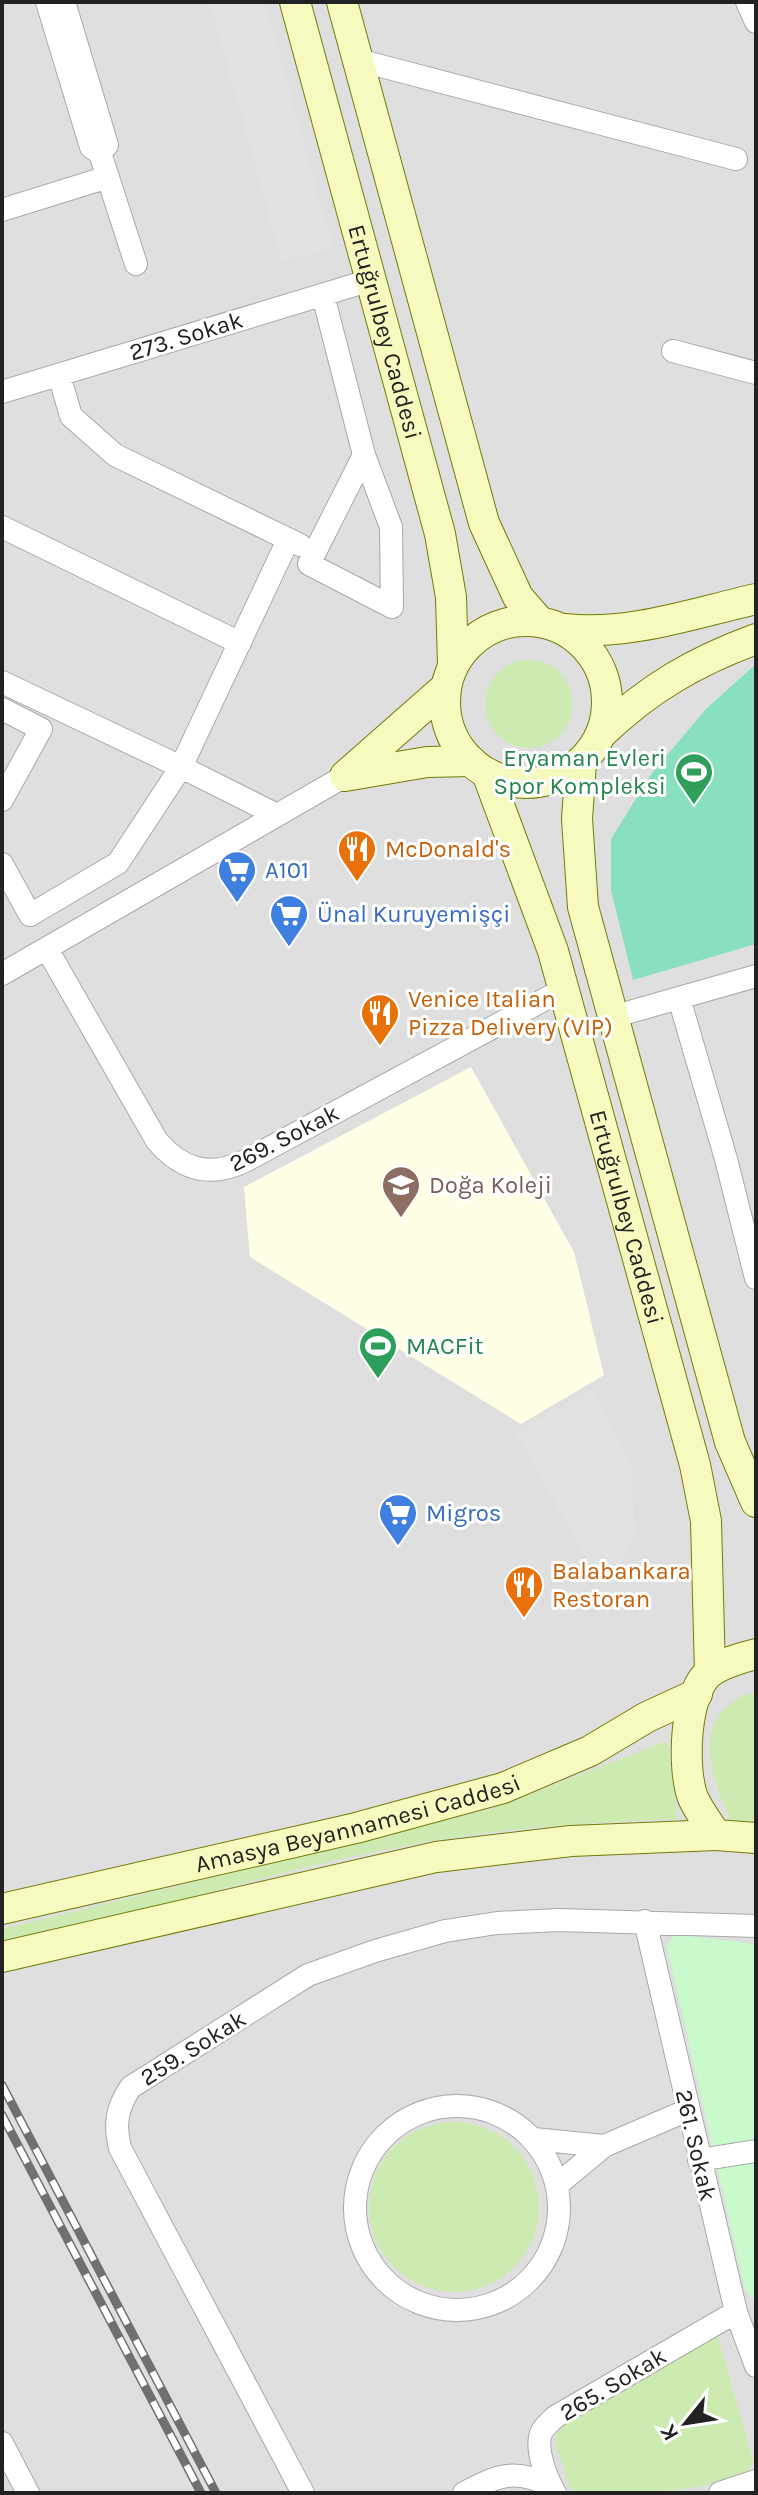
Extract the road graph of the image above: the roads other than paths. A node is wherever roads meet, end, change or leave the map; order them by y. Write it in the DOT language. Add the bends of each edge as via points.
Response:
graph roads {
  1 [pos="47,2"];
  2 [pos="64,2"];
  3 [pos="295,2"];
  4 [pos="342,2"];
  5 [pos="747,2"];
  6 [pos="756,22"];
  7 [pos="358,60"];
  8 [pos="100,153"];
  9 [pos="736,159"];
  10 [pos="108,177"];
  11 [pos="2,210"];
  12 [pos="136,264"];
  13 [pos="371,280"];
  14 [pos="323,295"];
  15 [pos="673,351"];
  16 [pos="756,373"];
  17 [pos="59,375"];
  18 [pos="2,392"];
  19 [pos="364,455"];
  20 [pos="2,527"];
  21 [pos="288,540"];
  22 [pos="315,553"];
  23 [pos="756,599"];
  24 [pos="551,625"];
  25 [pos="756,639"];
  26 [pos="240,643"];
  27 [pos="450,675"];
  28 [pos="2,682"];
  29 [pos="2,709"];
  30 [pos="602,733"];
  31 [pos="581,763"];
  32 [pos="181,767"];
  33 [pos="479,767"];
  34 [pos="345,776"];
  35 [pos="2,800"];
  36 [pos="277,815"];
  37 [pos="2,864"];
  38 [pos="47,949"];
  39 [pos="2,974"];
  40 [pos="756,976"];
  41 [pos="564,989"];
  42 [pos="679,998"];
  43 [pos="612,1017"];
  44 [pos="756,1278"];
  45 [pos="756,1502"];
  46 [pos="756,1654"];
  47 [pos="704,1683"];
  48 [pos="716,1835"];
  49 [pos="756,1838"];
  50 [pos="2,1909"];
  51 [pos="645,1921"];
  52 [pos="756,1926"];
  53 [pos="2,1957"];
  54 [pos="688,2110"];
  55 [pos="534,2139"];
  56 [pos="604,2146"];
  57 [pos="756,2151"];
  58 [pos="699,2160"];
  59 [pos="557,2185"];
  60 [pos="736,2312"];
  61 [pos="756,2366"];
  62 [pos="2,2443"];
  63 [pos="756,2481"];
  64 [pos="551,2491"];
  65 [pos="28,2493"];
  66 [pos="303,2493"];
  67 [pos="464,2493"];
  68 [pos="720,2493"];
  1 -- 8 [label="street" via="91,147"];
  2 -- 8 [label="street" via="107,145"];
  3 -- 13 [label="main road, Ertuğrulbey Caddesi"];
  4 -- 7 [label="main road, Ertuğrulbey Caddesi"];
  5 -- 6 [label="street"];
  7 -- 9 [label="street"];
  7 -- 24 [label="main road, Ertuğrulbey Caddesi" via="484,523 518,597"];
  8 -- 10 [label="street"];
  10 -- 11 [label="street"];
  10 -- 12 [label="street"];
  13 -- 14 [label="street, 273. Sokak"];
  13 -- 27 [label="main road, Ertuğrulbey Caddesi" via="440,534 451,597"];
  14 -- 17 [label="street, 273. Sokak"];
  14 -- 19 [label="street"];
  15 -- 16 [label="street"];
  17 -- 18 [label="street, 273. Sokak"];
  17 -- 21 [label="street" via="71,416 115,455"];
  19 -- 22 [label="street"];
  19 -- 22 [label="street" via="391,527 392,607 309,564"];
  20 -- 26 [label="street"];
  21 -- 22 [label="street"];
  21 -- 26 [label="street"];
  23 -- 24 [label="main road" via="614,630"];
  24 -- 27 [label="main road" via="512,621 489,629 468,644"];
  24 -- 30 [label="main road" via="584,644 598,663 607,685"];
  25 -- 30 [label="main road" via="660,684"];
  26 -- 32 [label="street"];
  27 -- 33 [label="main road" via="445,708 450,730"];
  27 -- 34 [label="main road"];
  28 -- 32 [label="street"];
  29 -- 35 [label="street" via="41,729"];
  30 -- 31 [label="main road"];
  31 -- 33 [label="main road" via="540,783 517,783"];
  31 -- 43 [label="main road, Ertuğrulbey Caddesi" via="577,819 583,907"];
  32 -- 36 [label="street"];
  32 -- 37 [label="street" via="118,863 30,915"];
  33 -- 34 [label="main road" via="427,762"];
  33 -- 41 [label="main road, Ertuğrulbey Caddesi"];
  34 -- 36 [label="street"];
  36 -- 38 [label="street"];
  38 -- 39 [label="street"];
  38 -- 41 [label="street, 269. Sokak" via="157,1141 189,1166 214,1171 245,1161"];
  40 -- 42 [label="street"];
  41 -- 47 [label="main road, Ertuğrulbey Caddesi" via="695,1465 706,1521"];
  42 -- 43 [label="street"];
  42 -- 44 [label="street"];
  43 -- 45 [label="main road, Ertuğrulbey Caddesi" via="730,1442"];
  46 -- 47 [label="main road, Amasya Beyannamesi Caddesi"];
  47 -- 48 [label="main road, Ertuğrulbey Caddesi" via="688,1722 687,1753 692,1795"];
  47 -- 50 [label="main road, Amasya Beyannamesi Caddesi" via="590,1751 503,1788 356,1828"];
  48 -- 49 [label="main road, Amasya Beyannamesi Caddesi"];
  48 -- 53 [label="main road, Amasya Beyannamesi Caddesi" via="571,1841 436,1857"];
  51 -- 52 [label="street"];
  51 -- 54 [label="street, 261. Sokak"];
  51 -- 66 [label="street, 259. Sokak" via="497,1923 375,1951 308,1975 131,2087 122,2100 116,2131 120,2148"];
  54 -- 56 [label="street"];
  54 -- 58 [label="street, 261. Sokak"];
  55 -- 56 [label="street"];
  55 -- 59 [label="street" via="551,2164"];
  55 -- 59 [label="street" via="507,2117 474,2106 440,2106 408,2117 381,2138 363,2167 355,2200 358,2235 372,2266 396,2291 427,2306 461,2311 495,2304 524,2286 546,2260 558,2228"];
  56 -- 59 [label="street"];
  57 -- 58 [label="street"];
  58 -- 60 [label="street, 261. Sokak"];
  60 -- 61 [label="street, 261. Sokak"];
  60 -- 64 [label="street, 265. Sokak" via="555,2417 541,2432"];
  62 -- 65 [label="street"];
  63 -- 68 [label="street"];
  64 -- 67 [label="street, 265. Sokak" via="532,2476 510,2474"];
}
